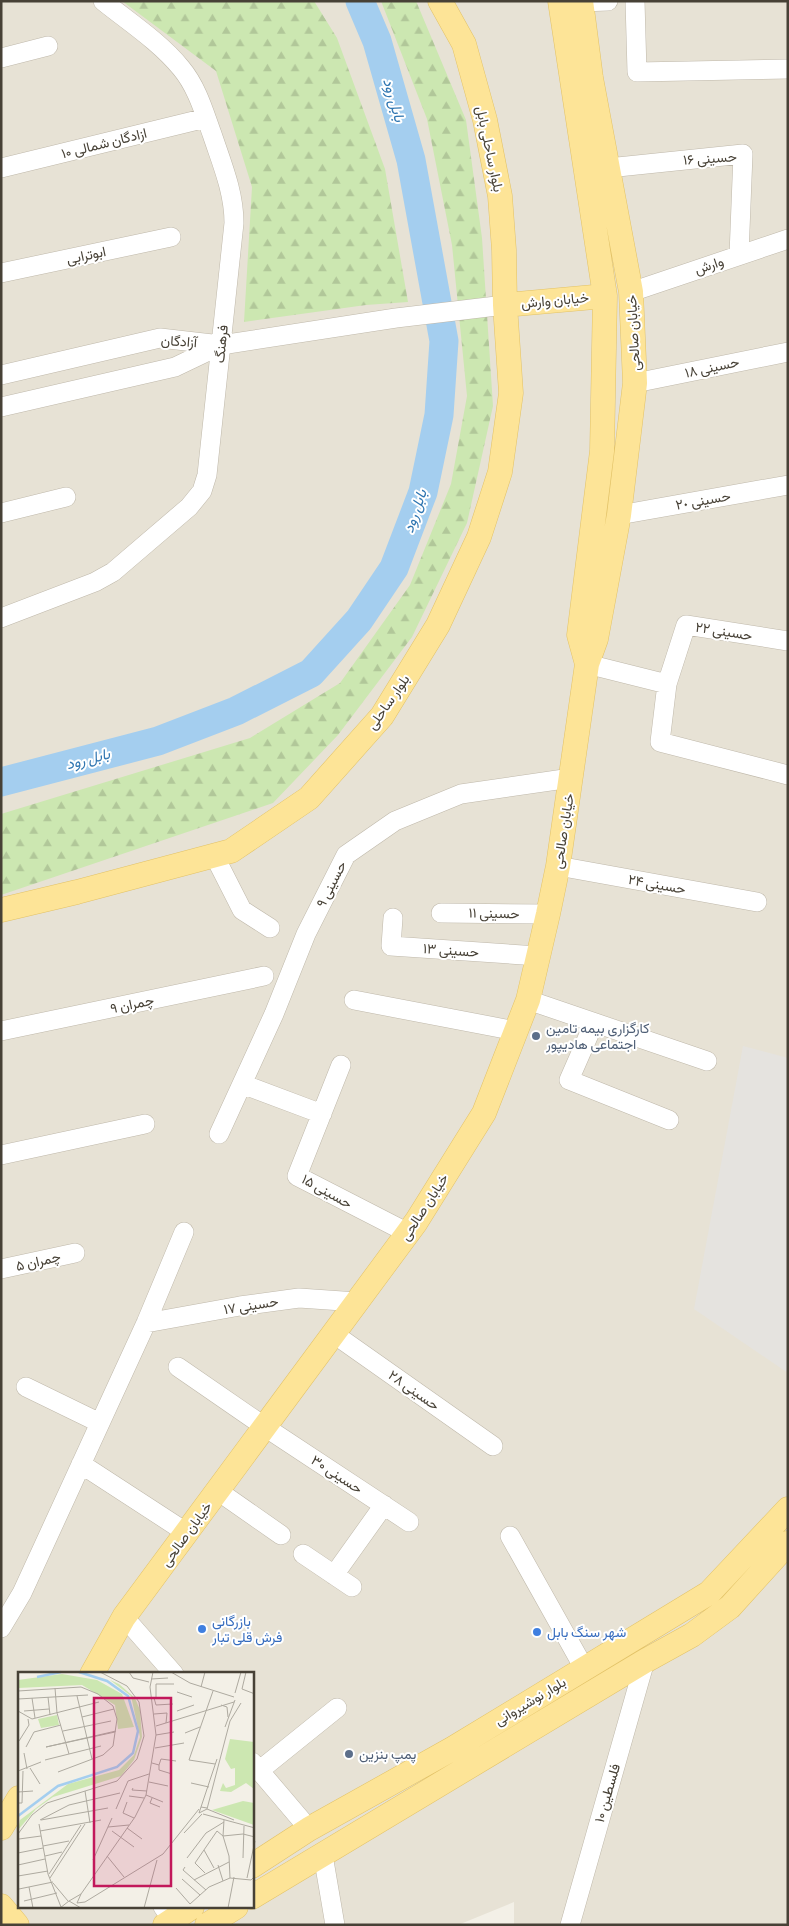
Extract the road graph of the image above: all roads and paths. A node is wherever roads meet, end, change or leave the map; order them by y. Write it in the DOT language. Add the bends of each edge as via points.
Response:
graph roads {
  1 [pos="102,1"];
  2 [pos="440,1"];
  3 [pos="560,1"];
  4 [pos="608,1"];
  5 [pos="635,1"];
  6 [pos="581,2"];
  7 [pos="48,46"];
  8 [pos="1,58"];
  9 [pos="788,69"];
  10 [pos="206,118"];
  11 [pos="1,168"];
  12 [pos="608,168"];
  13 [pos="171,237"];
  14 [pos="788,239"];
  15 [pos="739,255"];
  16 [pos="1,273"];
  17 [pos="631,292"];
  18 [pos="605,296"];
  19 [pos="505,305"];
  20 [pos="221,345"];
  21 [pos="788,352"];
  22 [pos="1,374"];
  23 [pos="635,383"];
  24 [pos="1,407"];
  25 [pos="788,485"];
  26 [pos="66,497"];
  27 [pos="1,513"];
  28 [pos="618,515"];
  29 [pos="1,618"];
  30 [pos="788,641"];
  31 [pos="587,664"];
  32 [pos="667,684"];
  33 [pos="788,775"];
  34 [pos="571,778"];
  35 [pos="214,855"];
  36 [pos="558,866"];
  37 [pos="757,902"];
  38 [pos="1,910"];
  39 [pos="441,912"];
  40 [pos="548,914"];
  41 [pos="393,918"];
  42 [pos="270,928"];
  43 [pos="538,956"];
  44 [pos="264,976"];
  45 [pos="354,1000"];
  46 [pos="528,1000"];
  47 [pos="594,1023"];
  48 [pos="1,1031"];
  49 [pos="516,1031"];
  50 [pos="707,1061"];
  51 [pos="341,1065"];
  52 [pos="242,1084"];
  53 [pos="322,1114"];
  54 [pos="668,1120"];
  55 [pos="146,1124"];
  56 [pos="219,1134"];
  57 [pos="1,1155"];
  58 [pos="184,1232"];
  59 [pos="408,1233"];
  60 [pos="75,1253"];
  61 [pos="1,1269"];
  62 [pos="357,1302"];
  63 [pos="146,1323"];
  64 [pos="334,1334"];
  65 [pos="178,1367"];
  66 [pos="26,1387"];
  67 [pos="100,1423"];
  68 [pos="265,1427"];
  69 [pos="494,1446"];
  70 [pos="81,1464"];
  71 [pos="218,1491"];
  72 [pos="384,1505"];
  73 [pos="788,1510"];
  74 [pos="409,1522"];
  75 [pos="187,1533"];
  76 [pos="281,1536"];
  77 [pos="510,1536"];
  78 [pos="788,1543"];
  79 [pos="304,1554"];
  80 [pos="334,1575"];
  81 [pos="352,1587"];
  82 [pos="124,1617"];
  83 [pos="1,1628"];
  84 [pos="645,1661"];
  85 [pos="584,1668"];
  86 [pos="93,1672"];
  87 [pos="172,1672"];
  88 [pos="337,1708"];
  89 [pos="256,1766"];
  90 [pos="18,1800"];
  91 [pos="1,1828"];
  92 [pos="309,1828"];
  93 [pos="323,1855"];
  94 [pos="254,1865"];
  95 [pos="254,1896"];
  96 [pos="1,1906"];
  97 [pos="234,1908"];
  98 [pos="17,1925"];
  99 [pos="207,1925"];
  100 [pos="335,1925"];
  101 [pos="570,1925"];
  1 -- 10 [label="street, فرهنگ" via="178,65 195,89"];
  2 -- 19 [label="main road, بلوار ساحلی بابل" via="464,44 485,120 500,196"];
  3 -- 18 [label="main road, خيابان صالحی"];
  4 -- 6 [label="street"];
  5 -- 9 [label="street" via="637,72"];
  6 -- 12 [label="main road, خيابان صالحی"];
  7 -- 8 [label="street"];
  10 -- 11 [label="street, ازادگان شمالی ۱۰"];
  10 -- 20 [label="street, فرهنگ" via="227,178 234,213"];
  12 -- 15 [label="street, حسینی ۱۶" via="742,154"];
  12 -- 17 [label="main road, خيابان صالحی"];
  13 -- 16 [label="street, ابوترابی"];
  14 -- 15 [label="street, وارش"];
  15 -- 17 [label="street, وارش"];
  17 -- 23 [label="main road, خيابان صالحی"];
  18 -- 19 [label="main road, خیابان وارش"];
  18 -- 31 [label="main road, خيابان صالحی" via="602,451 579,635"];
  19 -- 20 [label="street"];
  19 -- 35 [label="main road, بلوار ساحلی" via="511,393 500,472 479,537 438,625 382,716 309,798 231,851"];
  20 -- 22 [label="street, آزادگان" via="160,338"];
  20 -- 24 [label="street, آزادگان" via="175,367"];
  20 -- 29 [label="street, فرهنگ" via="207,475 198,498 105,577"];
  21 -- 23 [label="street, حسینی ۱۸"];
  23 -- 28 [label="main road, خيابان صالحی"];
  25 -- 28 [label="street, حسینی ٢٠"];
  26 -- 27 [label="street"];
  28 -- 31 [label="main road, خيابان صالحی" via="596,639"];
  30 -- 32 [label="street, حسینی ۲۲" via="686,625"];
  31 -- 32 [label="street"];
  31 -- 34 [label="main road, خيابان صالحی"];
  32 -- 33 [label="street" via="660,742"];
  34 -- 36 [label="main road, خيابان صالحی"];
  34 -- 52 [label="street, حسینی ٩" via="461,794 395,821 346,855 306,934"];
  35 -- 38 [label="main road, بلوار ساحلی"];
  35 -- 42 [label="street" via="242,910"];
  36 -- 37 [label="street, حسینی ۲۴"];
  36 -- 40 [label="main road, خيابان صالحی"];
  39 -- 40 [label="street, حسینی ۱۱"];
  40 -- 43 [label="main road, خيابان صالحی"];
  41 -- 43 [label="street, حسینی ۱۳" via="391,946"];
  43 -- 46 [label="main road, خيابان صالحی"];
  44 -- 48 [label="street, چمران ۹"];
  45 -- 49 [label="street"];
  46 -- 47 [label="street"];
  46 -- 49 [label="main road, خيابان صالحی"];
  47 -- 50 [label="street"];
  47 -- 54 [label="street" via="569,1080"];
  49 -- 59 [label="main road, خيابان صالحی" via="484,1113"];
  51 -- 53 [label="street, حسینی ۱۵"];
  52 -- 53 [label="street"];
  52 -- 56 [label="street, حسینی ٩"];
  53 -- 59 [label="street, حسینی ۱۵" via="297,1176"];
  55 -- 57 [label="street"];
  58 -- 63 [label="street"];
  59 -- 62 [label="main road, خيابان صالحی"];
  60 -- 61 [label="street, چمران ۵"];
  62 -- 63 [label="street, حسینی ۱۷" via="299,1298"];
  62 -- 64 [label="main road, خيابان صالحی"];
  63 -- 67 [label="street"];
  64 -- 68 [label="main road, خيابان صالحی"];
  64 -- 69 [label="street, حسینی ۲۸"];
  65 -- 68 [label="street, حسینی ۳۰"];
  66 -- 67 [label="street"];
  67 -- 70 [label="street"];
  68 -- 71 [label="main road, خيابان صالحی"];
  68 -- 72 [label="street, حسینی ۳۰"];
  70 -- 75 [label="street"];
  70 -- 83 [label="street" via="22,1593"];
  71 -- 75 [label="main road, خيابان صالحی"];
  71 -- 76 [label="street"];
  72 -- 74 [label="street, حسینی ۳۰"];
  72 -- 80 [label="street"];
  73 -- 85 [label="main road, بلوار نوشیروانی" via="709,1593"];
  75 -- 82 [label="main road, خيابان صالحی"];
  77 -- 85 [label="street"];
  78 -- 84 [label="main road, بلوار نوشیروانی" via="730,1607 692,1635"];
  79 -- 80 [label="street"];
  80 -- 81 [label="street"];
  82 -- 86 [label="main road, خيابان صالحی"];
  82 -- 87 [label="street"];
  84 -- 93 [label="main road, بلوار نوشیروانی"];
  84 -- 101 [label="street, فلسطین ۱۰"];
  85 -- 92 [label="main road, بلوار نوشیروانی" via="452,1749"];
  88 -- 89 [label="street"];
  89 -- 92 [label="street"];
  90 -- 91 [label="main road"];
  92 -- 94 [label="main road, بلوار نوشیروانی"];
  93 -- 95 [label="main road, بلوار نوشیروانی"];
  93 -- 100 [label="street"];
  96 -- 98 [label="main road"];
  97 -- 99 [label="main road"];
}
